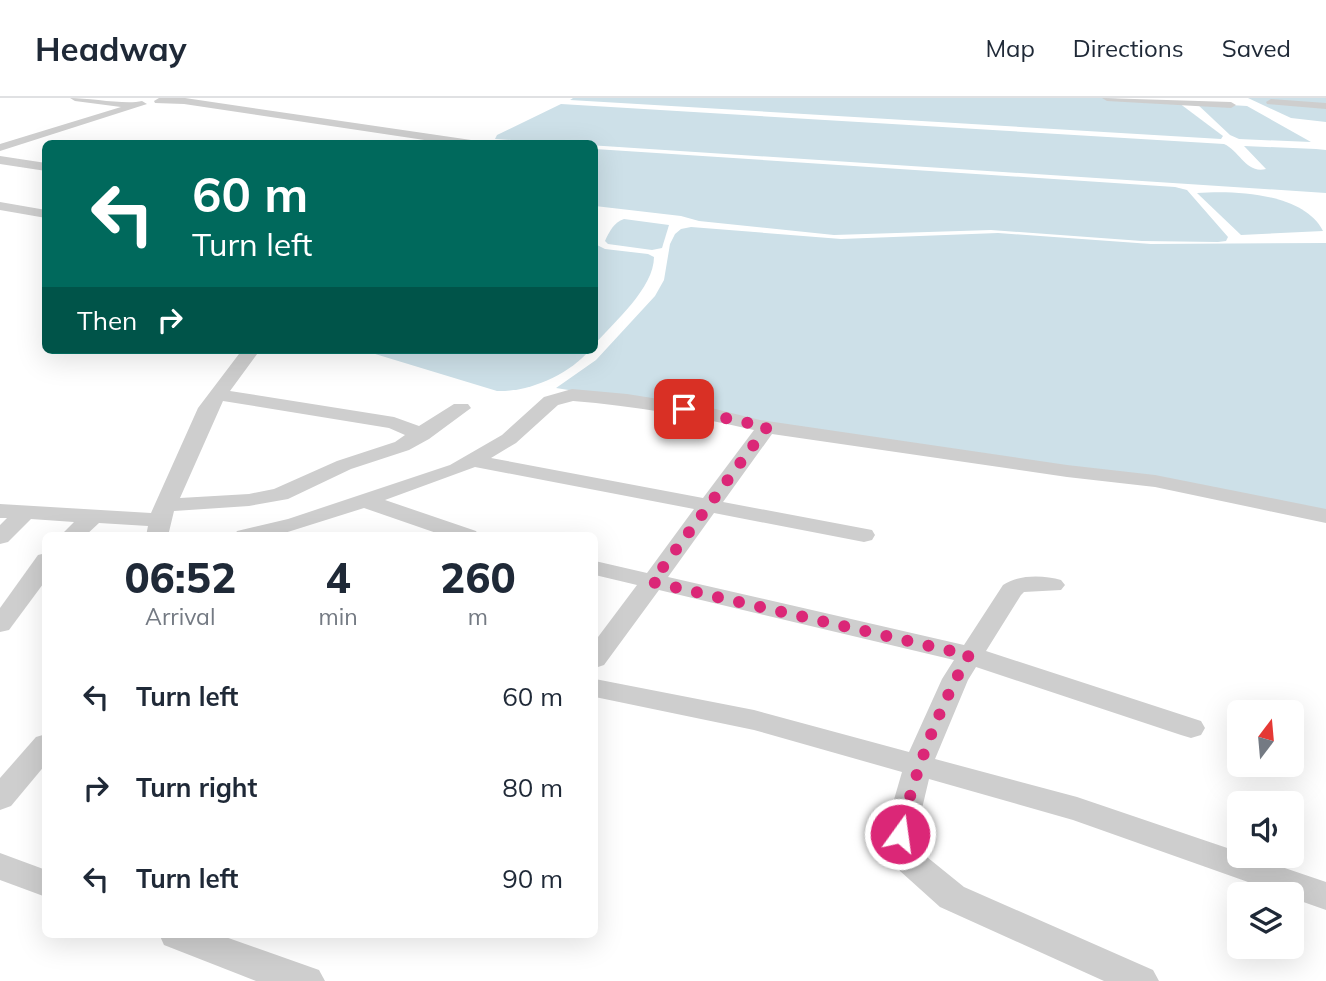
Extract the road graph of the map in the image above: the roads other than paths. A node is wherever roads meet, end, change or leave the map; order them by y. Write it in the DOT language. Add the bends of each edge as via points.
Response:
graph roads {
  1 [pos="75,98"];
  2 [pos="1107,98"];
  3 [pos="164,99"];
  4 [pos="1271,102"];
  5 [pos="142,104"];
  6 [pos="1231,105"];
  7 [pos="1326,106"];
  8 [pos="451,140"];
  9 [pos="0,148"];
  10 [pos="0,160"];
  11 [pos="42,166"];
  12 [pos="0,206"];
  13 [pos="42,213"];
  14 [pos="248,354"];
  15 [pos="217,394"];
  16 [pos="461,408"];
  17 [pos="767,427"];
  18 [pos="422,435"];
  19 [pos="474,461"];
  20 [pos="366,501"];
  21 [pos="708,506"];
  22 [pos="0,511"];
  23 [pos="26,512"];
  24 [pos="1326,516"];
  25 [pos="93,517"];
  26 [pos="161,520"];
  27 [pos="76,532"];
  28 [pos="262,532"];
  29 [pos="456,532"];
  30 [pos="864,536"];
  31 [pos="0,537"];
  32 [pos="42,567"];
  33 [pos="598,569"];
  34 [pos="652,582"];
  35 [pos="1053,585"];
  36 [pos="0,624"];
  37 [pos="598,655"];
  38 [pos="969,655"];
  39 [pos="598,689"];
  40 [pos="1191,728"];
  41 [pos="42,749"];
  42 [pos="918,765"];
  43 [pos="0,798"];
  44 [pos="0,866"];
  45 [pos="42,882"];
  46 [pos="1326,896"];
  47 [pos="186,938"];
  48 [pos="307,981"];
  49 [pos="1140,981"];
  1 -- 5 [label="street"];
  2 -- 6 [label="street"];
  3 -- 5 [label="street"];
  3 -- 8 [label="street"];
  4 -- 7 [label="street"];
  5 -- 9 [label="street"];
  10 -- 11 [label="street"];
  12 -- 13 [label="street"];
  14 -- 15 [label="street"];
  15 -- 18 [label="street" via="385,421"];
  15 -- 26 [label="street"];
  16 -- 18 [label="street"];
  17 -- 19 [label="street" via="627,400 572,395 551,401 509,439"];
  17 -- 21 [label="street"];
  17 -- 24 [label="street" via="1155,481"];
  18 -- 26 [label="street" via="266,498"];
  19 -- 20 [label="street"];
  19 -- 21 [label="street"];
  20 -- 28 [label="street"];
  20 -- 29 [label="street"];
  21 -- 30 [label="street"];
  21 -- 34 [label="street"];
  22 -- 23 [label="street"];
  23 -- 25 [label="street"];
  23 -- 31 [label="street"];
  25 -- 26 [label="street"];
  25 -- 27 [label="street"];
  32 -- 36 [label="street"];
  33 -- 34 [label="street"];
  34 -- 37 [label="street"];
  34 -- 38 [label="street"];
  35 -- 38 [label="street" via="1019,585 1012,590"];
  38 -- 40 [label="street"];
  38 -- 42 [label="street"];
  39 -- 42 [label="street" via="754,720"];
  41 -- 43 [label="street"];
  42 -- 46 [label="street" via="1077,809"];
  42 -- 49 [label="street" via="900,834 902,847 919,869 951,897"];
  44 -- 45 [label="street"];
  47 -- 48 [label="street"];
}
